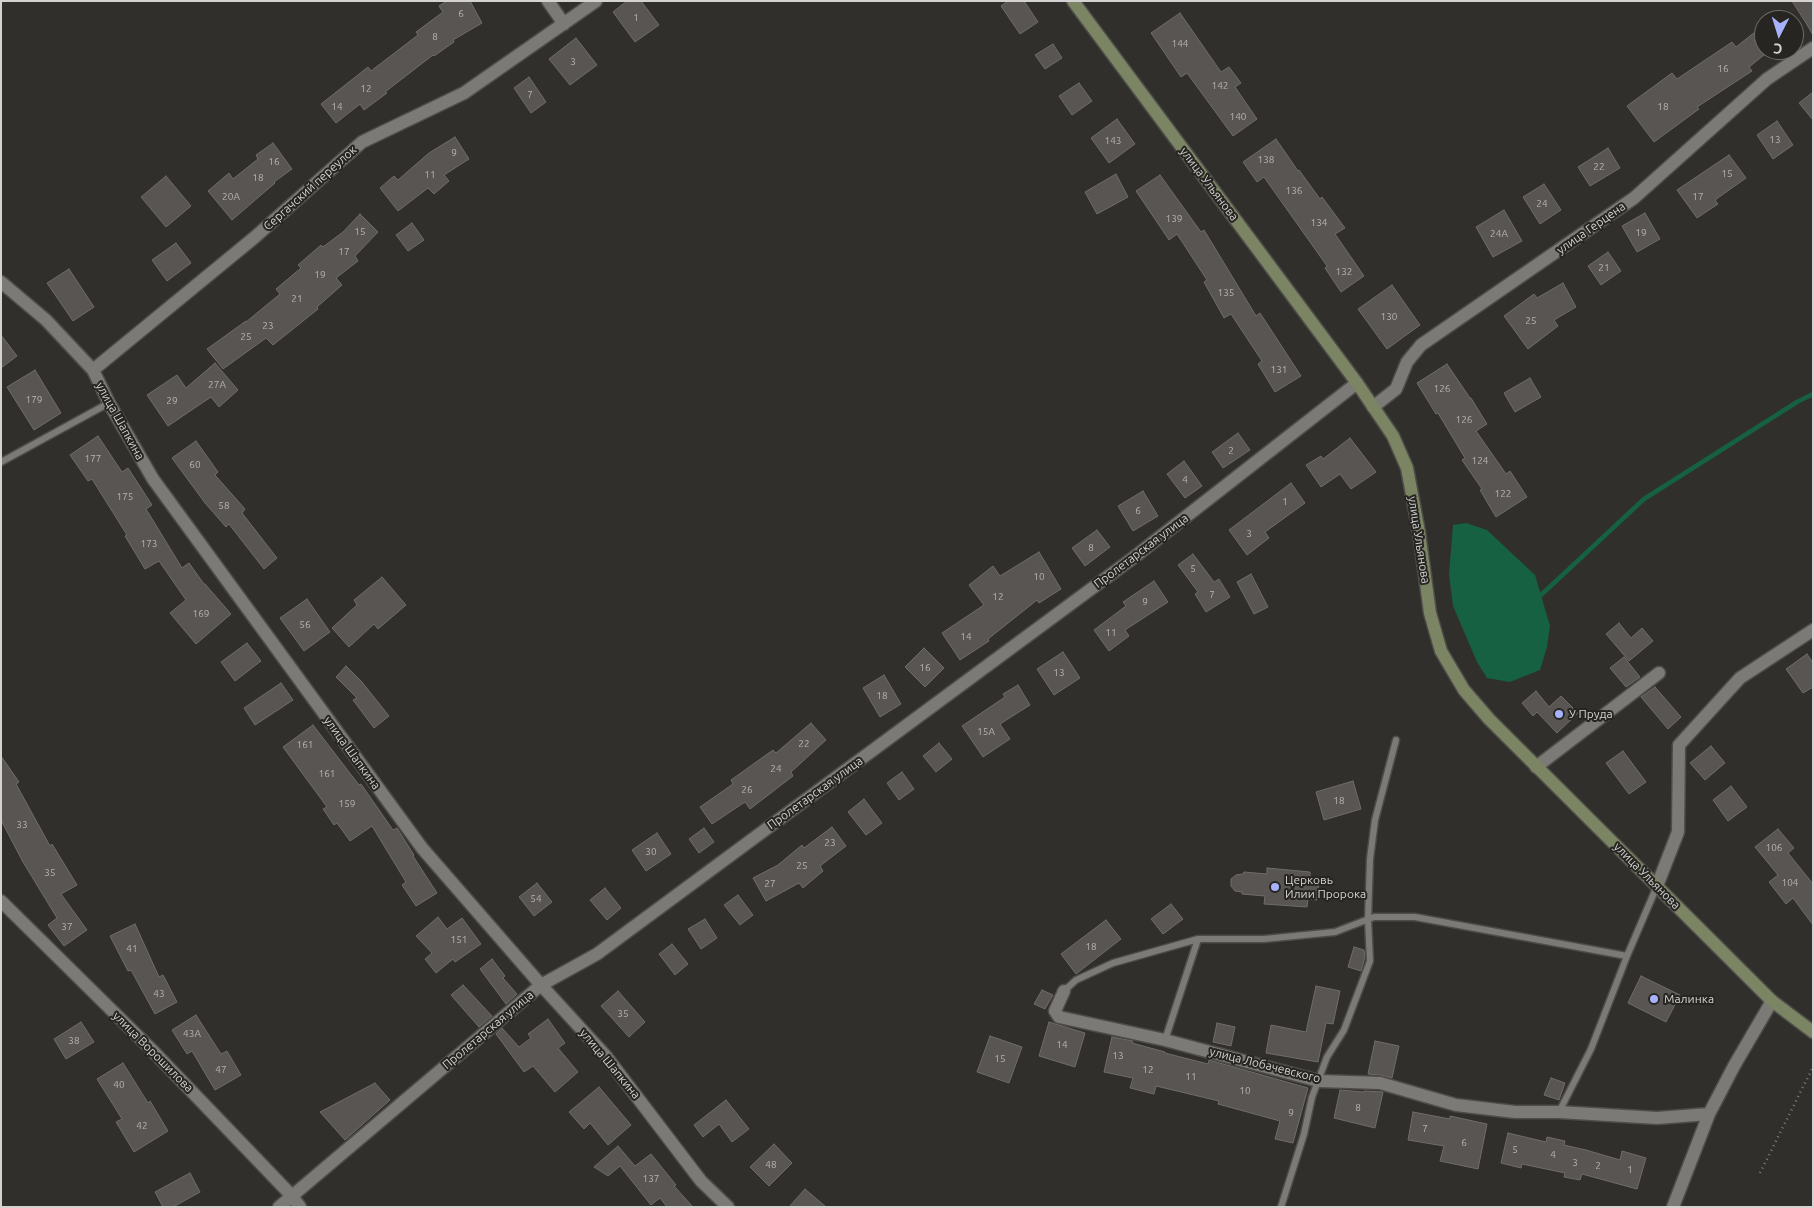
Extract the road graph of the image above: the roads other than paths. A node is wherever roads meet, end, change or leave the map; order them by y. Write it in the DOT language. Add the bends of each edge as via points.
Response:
graph roads {
  1 [pos="548,1"];
  2 [pos="596,1"];
  3 [pos="1073,1"];
  4 [pos="564,24"];
  5 [pos="1813,48"];
  6 [pos="1,282"];
  7 [pos="93,370"];
  8 [pos="1357,383"];
  9 [pos="109,403"];
  10 [pos="1373,407"];
  11 [pos="1,462"];
  12 [pos="1813,630"];
  13 [pos="1659,673"];
  14 [pos="1396,740"];
  15 [pos="1536,766"];
  16 [pos="1657,886"];
  17 [pos="1,901"];
  18 [pos="1368,919"];
  19 [pos="1198,939"];
  20 [pos="1627,956"];
  21 [pos="541,985"];
  22 [pos="1064,991"];
  23 [pos="1772,1002"];
  24 [pos="1813,1032"];
  25 [pos="1165,1040"];
  26 [pos="1319,1081"];
  27 [pos="1559,1112"];
  28 [pos="1710,1114"];
  29 [pos="292,1196"];
  30 [pos="279,1207"];
  31 [pos="300,1207"];
  32 [pos="728,1207"];
  33 [pos="1281,1207"];
  34 [pos="1673,1207"];
  1 -- 4 [label="street"];
  2 -- 4 [label="street, Сергачский переулок"];
  3 -- 8 [label="main road, улица Ульянова"];
  4 -- 7 [label="street, Сергачский переулок" via="464,93 362,142 255,237"];
  5 -- 10 [label="street, улица Герцена" via="1768,79 1634,198 1421,345 1407,362 1396,389"];
  6 -- 7 [label="street, улица Шапкина" via="46,320"];
  7 -- 9 [label="street, улица Шапкина"];
  8 -- 10 [label="main road, улица Ульянова"];
  8 -- 21 [label="street, Пролетарская улица" via="1133,558 605,948"];
  9 -- 11 [label="lane"];
  9 -- 21 [label="street, улица Шапкина" via="153,479 422,848"];
  10 -- 15 [label="main road, улица Ульянова" via="1393,436 1407,468 1430,613 1441,651 1464,690 1488,719"];
  12 -- 16 [label="street" via="1740,678 1679,745 1678,832"];
  13 -- 15 [label="street"];
  14 -- 18 [label="lane" via="1376,820 1370,859"];
  15 -- 16 [label="main road, улица Ульянова"];
  16 -- 20 [label="lane"];
  16 -- 23 [label="main road, улица Ульянова"];
  17 -- 29 [label="street, улица Ворошилова" via="151,1049"];
  18 -- 19 [label="lane" via="1335,932 1264,939"];
  18 -- 20 [label="lane" via="1415,917"];
  18 -- 26 [label="lane" via="1370,961 1344,1030 1327,1057"];
  19 -- 22 [label="lane" via="1113,963 1076,980"];
  19 -- 25 [label="lane"];
  20 -- 27 [label="lane" via="1592,1049"];
  21 -- 29 [label="street, Пролетарская улица"];
  21 -- 32 [label="street, улица Шапкина" via="605,1055 701,1181"];
  22 -- 25 [label="street, улица Лобачевского" via="1055,1012 1059,1016"];
  23 -- 24 [label="main road, улица Ульянова"];
  23 -- 28 [label="street"];
  25 -- 26 [label="street, улица Лобачевского"];
  26 -- 27 [label="street, улица Лобачевского" via="1380,1083 1456,1105 1515,1112"];
  26 -- 33 [label="lane"];
  27 -- 28 [label="street, улица Лобачевского" via="1657,1118"];
  28 -- 34 [label="street"];
  29 -- 30 [label="street, Пролетарская улица"];
  29 -- 31 [label="street, улица Ворошилова"];
}
